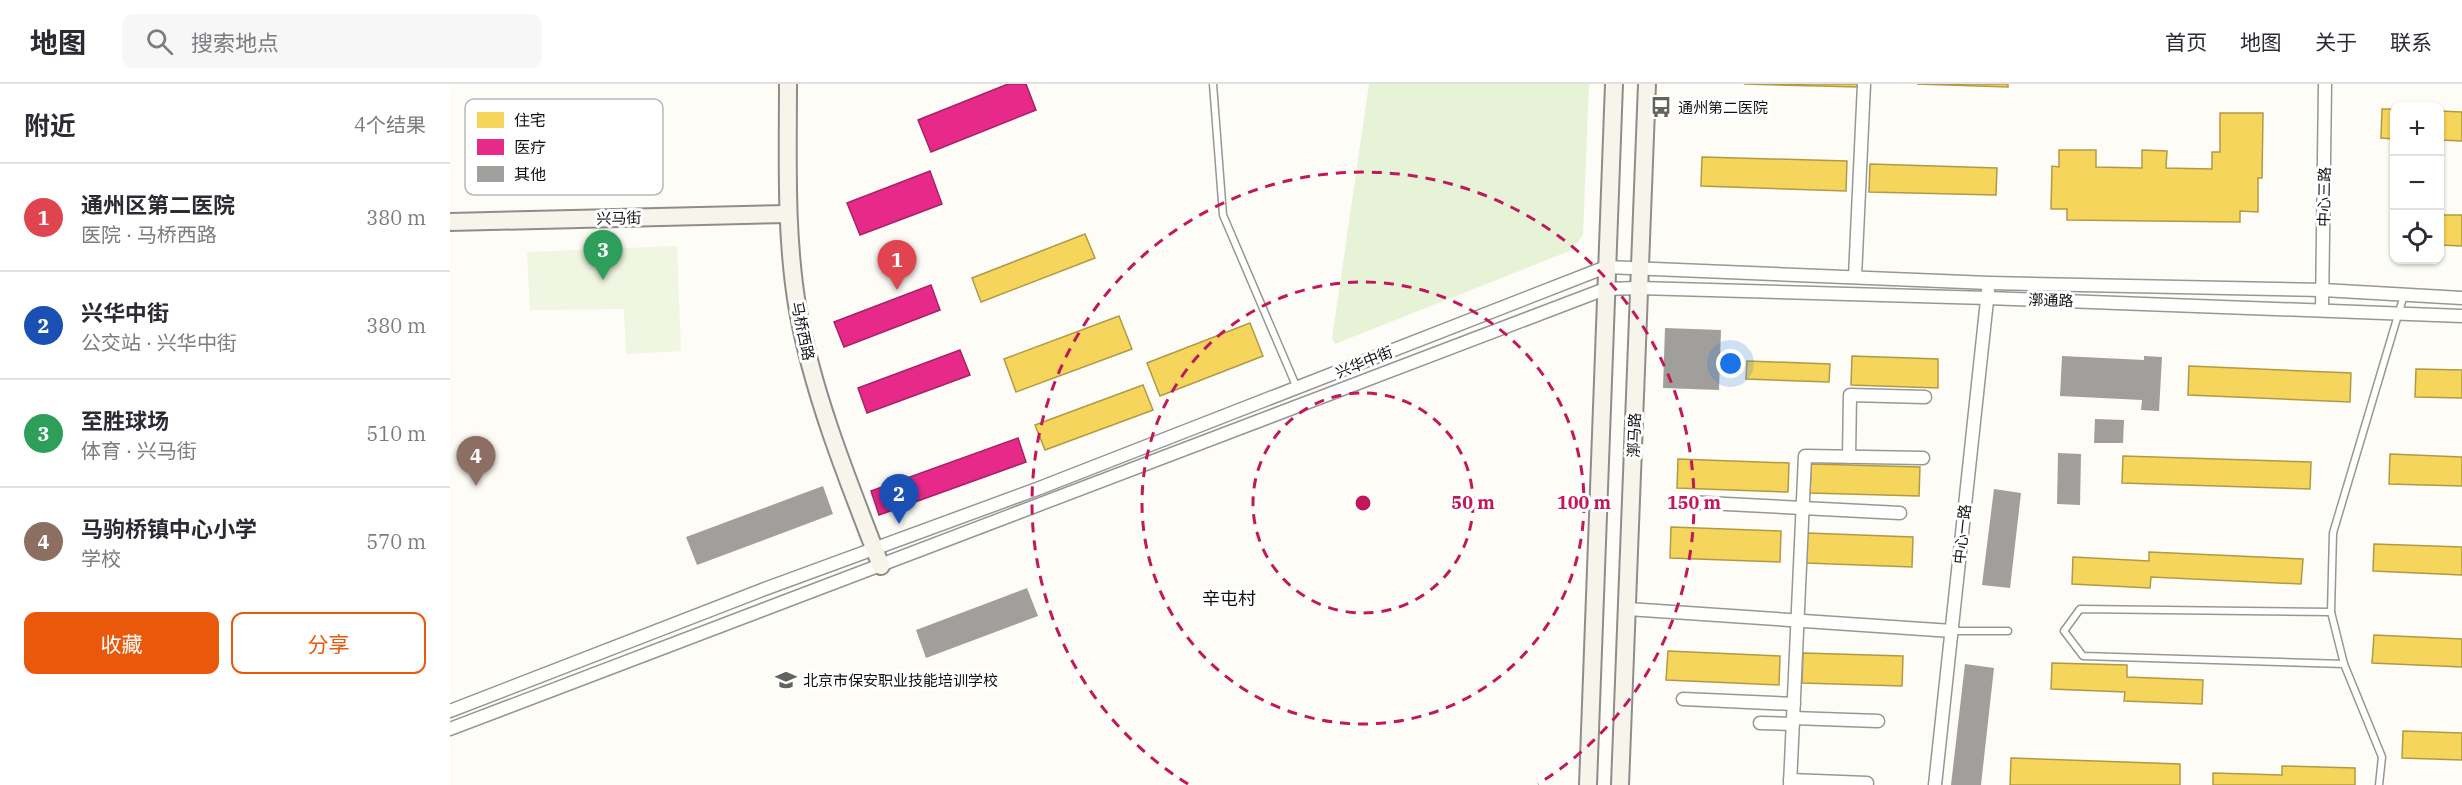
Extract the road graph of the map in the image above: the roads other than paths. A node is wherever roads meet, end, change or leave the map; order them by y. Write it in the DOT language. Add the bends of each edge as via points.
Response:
graph roads {
  1 [pos="788,84"];
  2 [pos="1213,84"];
  3 [pos="1614,84"];
  4 [pos="1647,84"];
  5 [pos="1864,84"];
  6 [pos="2325,84"];
  7 [pos="788,214"];
  8 [pos="450,222"];
  9 [pos="1606,267"];
  10 [pos="1641,267"];
  11 [pos="1856,277"];
  12 [pos="1989,283"];
  13 [pos="1639,288"];
  14 [pos="1605,289"];
  15 [pos="2323,290"];
  16 [pos="2404,295"];
  17 [pos="1988,298"];
  18 [pos="2462,298"];
  19 [pos="2322,310"];
  20 [pos="2398,313"];
  21 [pos="2462,315"];
  22 [pos="1297,389"];
  23 [pos="1925,398"];
  24 [pos="1849,457"];
  25 [pos="1923,458"];
  26 [pos="1687,502"];
  27 [pos="1803,510"];
  28 [pos="1900,513"];
  29 [pos="874,549"];
  30 [pos="880,566"];
  31 [pos="1628,609"];
  32 [pos="2331,612"];
  33 [pos="1797,621"];
  34 [pos="1952,631"];
  35 [pos="2008,631"];
  36 [pos="2344,664"];
  37 [pos="1683,699"];
  38 [pos="1794,704"];
  39 [pos="450,711"];
  40 [pos="1793,721"];
  41 [pos="1878,721"];
  42 [pos="1760,723"];
  43 [pos="450,729"];
  44 [pos="1790,782"];
  45 [pos="1867,783"];
  46 [pos="1588,785"];
  47 [pos="1620,785"];
  48 [pos="1935,785"];
  49 [pos="2379,785"];
  1 -- 7 [label="main road, 马桥西路"];
  2 -- 22 [label="lane" via="1223,215"];
  3 -- 9 [label="main road"];
  4 -- 10 [label="main road, 漷马路"];
  5 -- 11 [label="street"];
  6 -- 15 [label="street, 中心三路"];
  7 -- 8 [label="main road, 兴马街"];
  7 -- 29 [label="main road, 马桥西路" via="798,310 816,389"];
  9 -- 10 [label="street, 兴华中街"];
  9 -- 14 [label="main road"];
  9 -- 22 [label="street, 兴华中街"];
  10 -- 11 [label="street, 漷通路"];
  10 -- 13 [label="main road, 漷马路"];
  11 -- 12 [label="street, 漷通路"];
  12 -- 15 [label="street, 漷通路"];
  12 -- 17 [label="street, 中心一路"];
  13 -- 14 [label="street, 兴华中街"];
  13 -- 17 [label="street, 漷通路"];
  13 -- 31 [label="main road, 漷马路"];
  14 -- 30 [label="street, 兴华中街"];
  14 -- 46 [label="main road"];
  15 -- 16 [label="street, 漷通路"];
  15 -- 19 [label="street, 中心三路"];
  16 -- 18 [label="street, 漷通路"];
  16 -- 20 [label="lane"];
  17 -- 19 [label="street, 漷通路"];
  17 -- 34 [label="street, 中心一路"];
  19 -- 20 [label="street, 漷通路"];
  20 -- 21 [label="street, 漷通路"];
  20 -- 32 [label="lane" via="2333,533"];
  22 -- 29 [label="street, 兴华中街"];
  23 -- 24 [label="street" via="1850,395"];
  24 -- 25 [label="street"];
  24 -- 27 [label="street" via="1805,456"];
  26 -- 27 [label="street"];
  27 -- 28 [label="street"];
  27 -- 33 [label="street"];
  29 -- 30 [label="main road, 马桥西路"];
  29 -- 39 [label="street, 兴华中街"];
  30 -- 43 [label="street, 兴华中街"];
  31 -- 33 [label="street"];
  31 -- 47 [label="main road, 漷马路"];
  32 -- 36 [label="lane"];
  32 -- 36 [label="lane" via="2080,609 2064,631 2082,656"];
  33 -- 34 [label="street"];
  33 -- 38 [label="street"];
  34 -- 35 [label="lane"];
  34 -- 48 [label="street, 中心一路"];
  36 -- 49 [label="lane" via="2382,758"];
  37 -- 38 [label="street"];
  38 -- 40 [label="street"];
  40 -- 41 [label="street"];
  40 -- 42 [label="street"];
  40 -- 44 [label="street"];
  44 -- 45 [label="street"];
}
